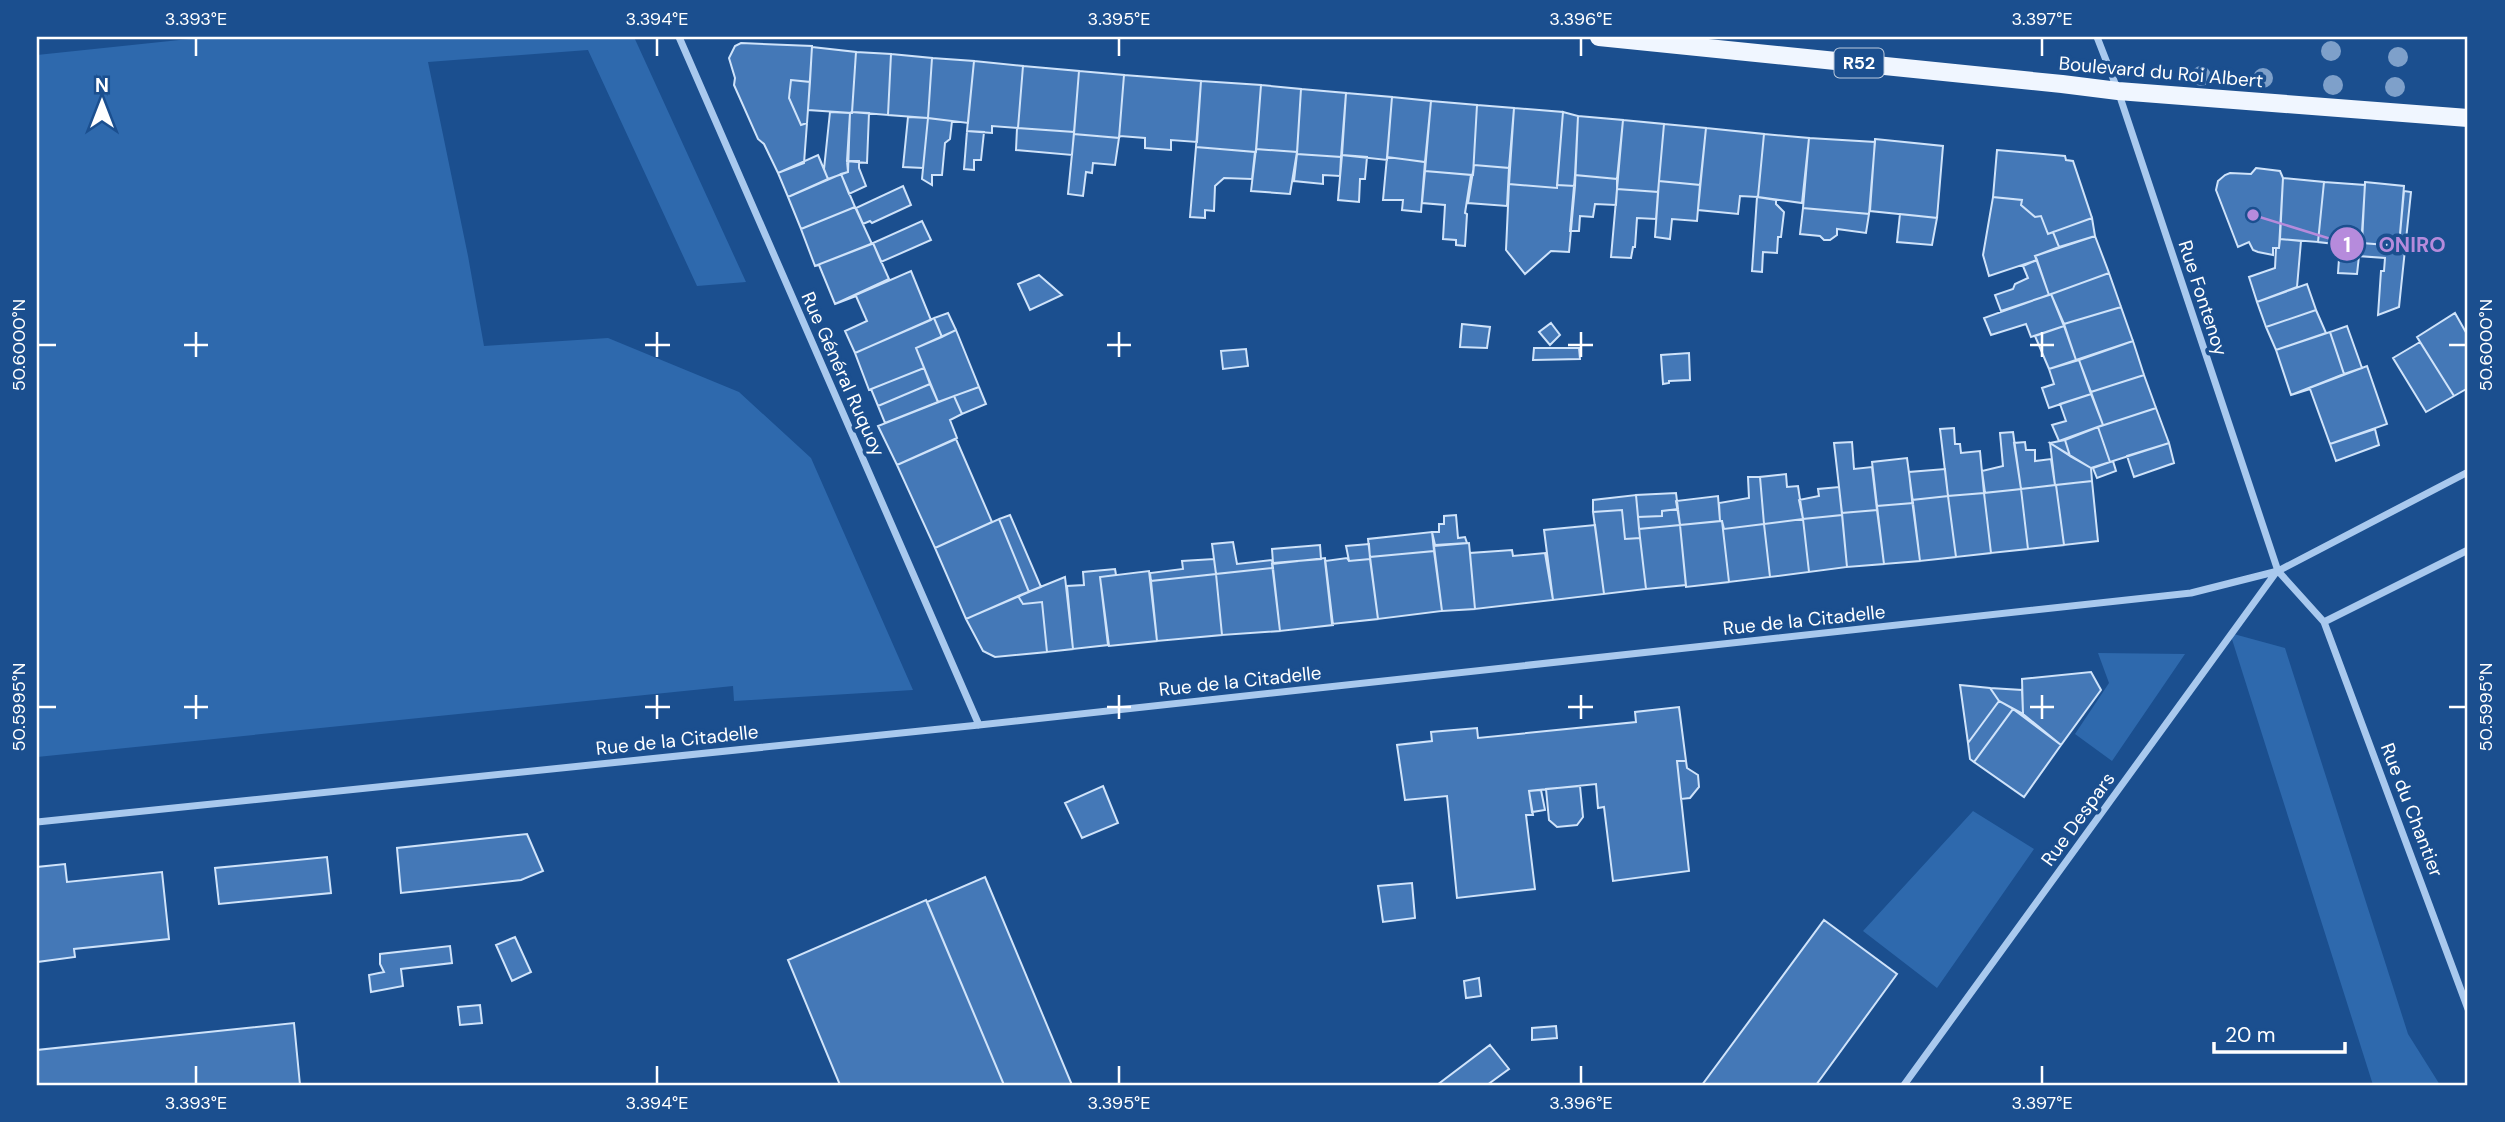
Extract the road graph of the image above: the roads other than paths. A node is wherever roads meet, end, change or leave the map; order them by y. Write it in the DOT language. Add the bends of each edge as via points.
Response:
graph roads {
  1 [pos="679,37"];
  2 [pos="1599,37"];
  3 [pos="2097,37"];
  4 [pos="2118,92"];
  5 [pos="2468,118"];
  6 [pos="2468,471"];
  7 [pos="2468,550"];
  8 [pos="2278,571"];
  9 [pos="2324,622"];
  10 [pos="979,725"];
  11 [pos="37,822"];
  12 [pos="2468,1009"];
  13 [pos="1903,1085"];
  1 -- 10 [label="street, Rue Général Ruquoy"];
  2 -- 4 [label="main road, Boulevard du Roi Albert / R52"];
  3 -- 4 [label="street, Rue Fontenoy"];
  4 -- 5 [label="main road, Boulevard du Roi Albert / R52"];
  4 -- 8 [label="street, Rue Fontenoy"];
  6 -- 8 [label="street"];
  7 -- 9 [label="street"];
  8 -- 9 [label="street, Rue du Chantier"];
  8 -- 10 [label="street, Rue de la Citadelle" via="2191,593"];
  8 -- 13 [label="street, Rue Despars"];
  9 -- 12 [label="street, Rue du Chantier"];
  10 -- 11 [label="street, Rue de la Citadelle"];
}
